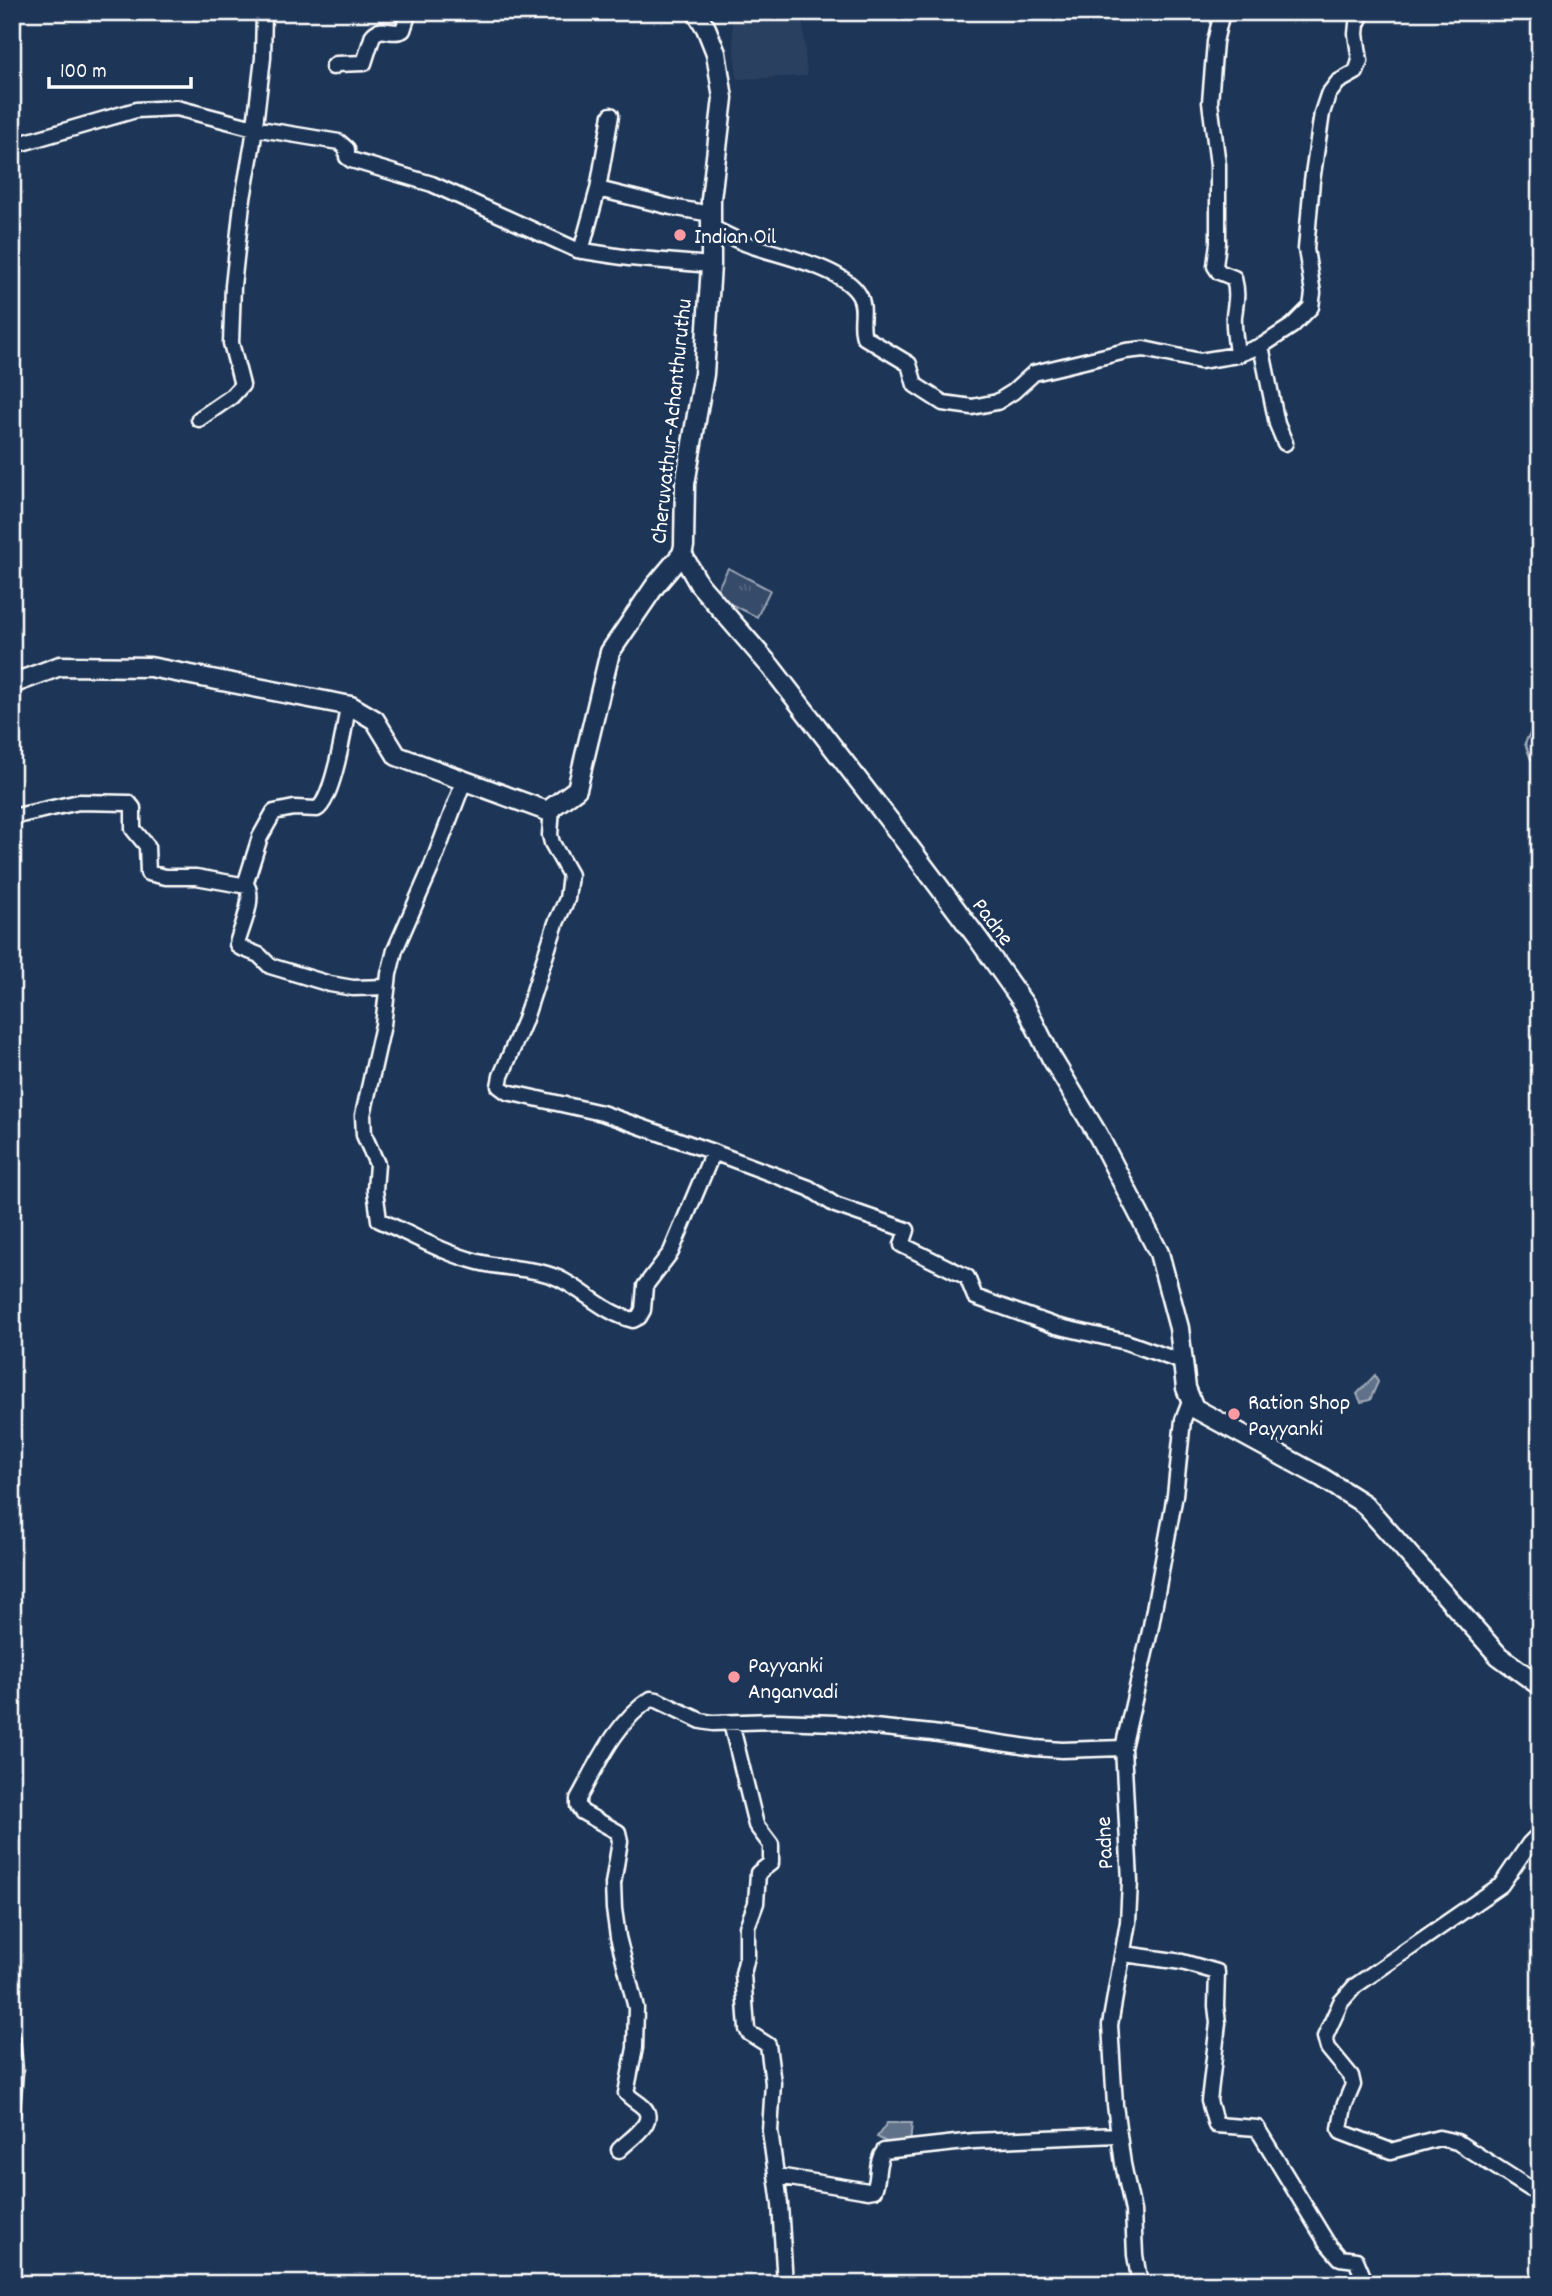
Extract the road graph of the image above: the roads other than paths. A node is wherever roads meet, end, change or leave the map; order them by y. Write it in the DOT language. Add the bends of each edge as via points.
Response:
graph roads {
  1 [pos="264,12"];
  2 [pos="409,12"];
  3 [pos="682,12"];
  4 [pos="1222,12"];
  5 [pos="1363,12"];
  6 [pos="699,16"];
  7 [pos="716,52"];
  8 [pos="333,67"];
  9 [pos="611,115"];
  10 [pos="254,128"];
  11 [pos="12,146"];
  12 [pos="598,189"];
  13 [pos="711,220"];
  14 [pos="581,251"];
  15 [pos="711,265"];
  16 [pos="1261,346"];
  17 [pos="1237,355"];
  18 [pos="199,419"];
  19 [pos="1284,443"];
  20 [pos="682,554"];
  21 [pos="12,684"];
  22 [pos="348,705"];
  23 [pos="464,780"];
  24 [pos="552,807"];
  25 [pos="12,817"];
  26 [pos="245,885"];
  27 [pos="387,987"];
  28 [pos="713,1152"];
  29 [pos="1185,1363"];
  30 [pos="1190,1402"];
  31 [pos="1540,1686"];
  32 [pos="731,1723"];
  33 [pos="1124,1748"];
  34 [pos="1540,1833"];
  35 [pos="1124,1954"];
  36 [pos="12,2036"];
  37 [pos="12,2110"];
  38 [pos="1118,2135"];
  39 [pos="618,2150"];
  40 [pos="778,2176"];
  41 [pos="1540,2194"];
  42 [pos="785,2284"];
  43 [pos="1140,2284"];
  44 [pos="1366,2284"];
  1 -- 10 [label="street"];
  2 -- 8 [label="street" via="403,30 373,35 364,63"];
  3 -- 7 [label="main road"];
  4 -- 17 [label="street" via="1210,102 1218,165 1215,266 1234,278"];
  5 -- 16 [label="street" via="1357,24 1360,61 1356,72 1338,82 1328,95 1321,121 1306,249 1311,307"];
  6 -- 7 [label="main road, Cheruvathur-Achanthuruthu"];
  7 -- 13 [label="main road, Cheruvathur-Achanthuruthu" via="723,98"];
  9 -- 12 [label="street"];
  10 -- 11 [label="street" via="177,108 136,110"];
  10 -- 14 [label="street" via="339,142 351,160 432,184"];
  10 -- 18 [label="street" via="233,286 231,343 242,385"];
  12 -- 13 [label="street"];
  12 -- 14 [label="street"];
  13 -- 15 [label="main road, Cheruvathur-Achanthuruthu"];
  13 -- 17 [label="street" via="747,244 847,281 865,313 863,337 909,364 915,385 943,403 972,407 997,402 1034,373 1126,351 1144,349 1200,361"];
  14 -- 15 [label="street"];
  15 -- 20 [label="main road, Cheruvathur-Achanthuruthu" via="704,374 685,484"];
  16 -- 17 [label="street"];
  16 -- 19 [label="street"];
  20 -- 24 [label="main road, Cheruvathur-Achanthuruthu" via="610,652 577,789"];
  20 -- 29 [label="main road, Padne" via="699,583 771,667 1026,1007 1160,1253"];
  21 -- 22 [label="main road" via="60,666 150,667"];
  22 -- 23 [label="main road" via="375,720 397,756"];
  22 -- 26 [label="street" via="324,802 317,809 274,812 260,837"];
  23 -- 24 [label="main road" via="547,811"];
  23 -- 27 [label="street" via="395,950"];
  24 -- 28 [label="street" via="552,843 570,875 567,899 499,1086 507,1093 601,1113"];
  25 -- 26 [label="street" via="79,802 129,803 133,829 148,846 148,873"];
  26 -- 27 [label="street" via="251,891 251,901 239,947 259,955 270,966 330,984"];
  27 -- 28 [label="street" via="363,1115 364,1135 377,1164 374,1190 379,1220 442,1250 557,1278 633,1320 643,1310 645,1286 671,1252"];
  28 -- 29 [label="street" via="809,1188 835,1205 907,1230 902,1245 967,1277 975,1297"];
  29 -- 30 [label="main road, Padne"];
  30 -- 31 [label="main road" via="1203,1415 1364,1504 1499,1656"];
  30 -- 33 [label="street, Padne" via="1183,1420 1175,1495 1150,1631"];
  32 -- 33 [label="street" via="836,1723 1035,1748"];
  32 -- 39 [label="street" via="701,1721 651,1699 619,1731 578,1799 582,1812 618,1832 620,1841 614,1909 636,2008 635,2049 626,2092 649,2116"];
  32 -- 40 [label="street" via="756,1825 773,1854 771,1863 758,1873 743,1974 747,2029 768,2045 770,2056 770,2131"];
  33 -- 35 [label="street, Padne" via="1130,1881"];
  34 -- 41 [label="street" via="1502,1885 1355,1986 1325,2037 1353,2085 1344,2106 1341,2132 1391,2151 1439,2138 1457,2142"];
  35 -- 38 [label="street, Padne" via="1110,2025"];
  35 -- 44 [label="street" via="1217,1972 1218,2023 1209,2101 1216,2125 1257,2128 1327,2243 1340,2258 1356,2260"];
  36 -- 37 [label="street"];
  38 -- 40 [label="street" via="974,2141 884,2151 877,2184 868,2191"];
  38 -- 43 [label="street, Padne" via="1133,2211"];
  40 -- 42 [label="street"];
}
